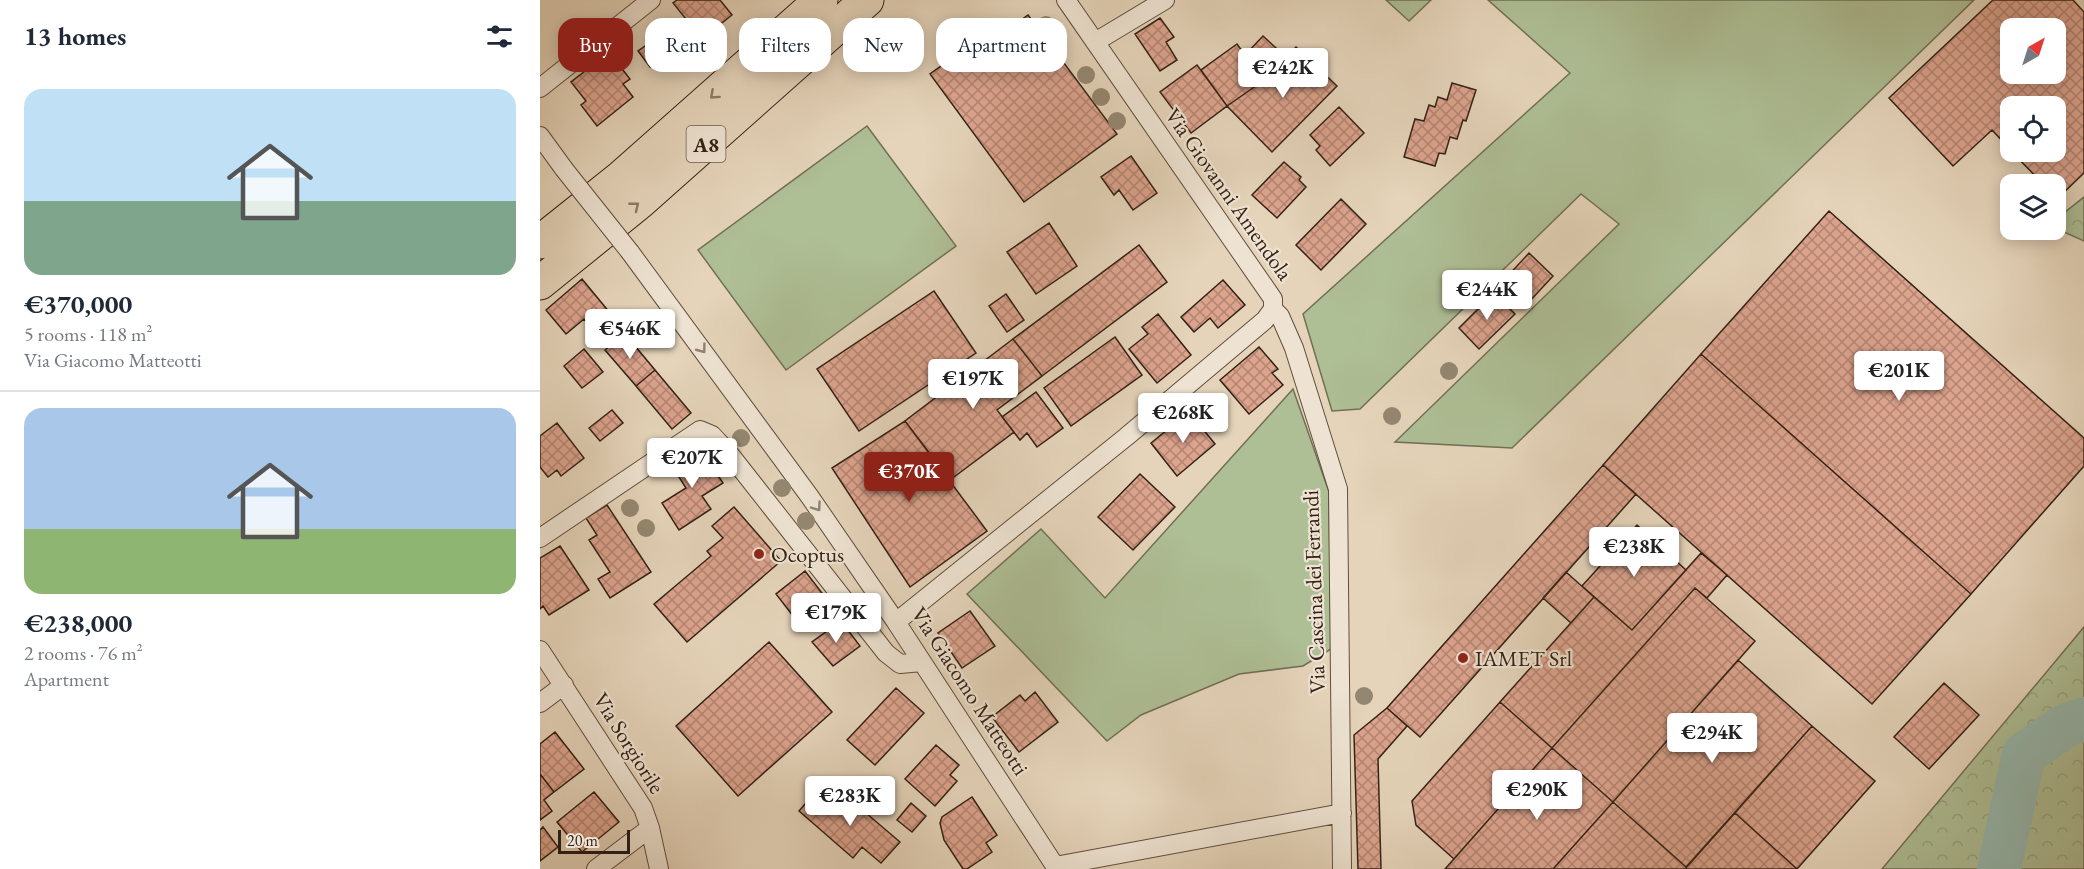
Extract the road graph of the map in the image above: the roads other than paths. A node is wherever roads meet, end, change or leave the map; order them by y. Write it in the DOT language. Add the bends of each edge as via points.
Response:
graph roads {
  1 [pos="651,0"];
  2 [pos="821,0"];
  3 [pos="867,0"];
  4 [pos="1065,0"];
  5 [pos="1165,0"];
  6 [pos="1095,42"];
  7 [pos="540,88"];
  8 [pos="540,136"];
  9 [pos="540,242"];
  10 [pos="540,283"];
  11 [pos="1273,309"];
  12 [pos="540,538"];
  13 [pos="896,622"];
  14 [pos="540,650"];
  15 [pos="922,662"];
  16 [pos="564,685"];
  17 [pos="540,703"];
  18 [pos="1342,813"];
  19 [pos="650,828"];
  20 [pos="1056,868"];
  21 [pos="596,869"];
  22 [pos="659,869"];
  23 [pos="1342,869"];
  1 -- 7 [label="street"];
  2 -- 9 [label="highway, A8, one-way" via="619,179"];
  10 -- 3 [label="highway, A8, one-way" via="640,202"];
  4 -- 6 [label="street, Via Giovanni Amendola"];
  5 -- 6 [label="street"];
  6 -- 11 [label="street, Via Giovanni Amendola" via="1273,299"];
  8 -- 13 [label="street, Via Giacomo Matteotti, one-way, bridge" via="749,412"];
  11 -- 13 [label="street, Via Giovanni Amendola" via="1134,430"];
  11 -- 18 [label="street, Via Cascina dei Ferrandi" via="1294,348 1338,489"];
  12 -- 15 [label="street" via="700,430 712,435 728,452 886,653 900,664"];
  13 -- 15 [label="street, Via Giacomo Matteotti"];
  14 -- 16 [label="street, Via Sorgiorile"];
  15 -- 20 [label="street, Via Giacomo Matteotti"];
  16 -- 17 [label="street"];
  16 -- 19 [label="street, Via Sorgiorile" via="643,808"];
  18 -- 20 [label="street"];
  18 -- 23 [label="street, Via Cascina dei Ferrandi"];
  19 -- 21 [label="street"];
  19 -- 22 [label="street, Via Sorgiorile"];
}
